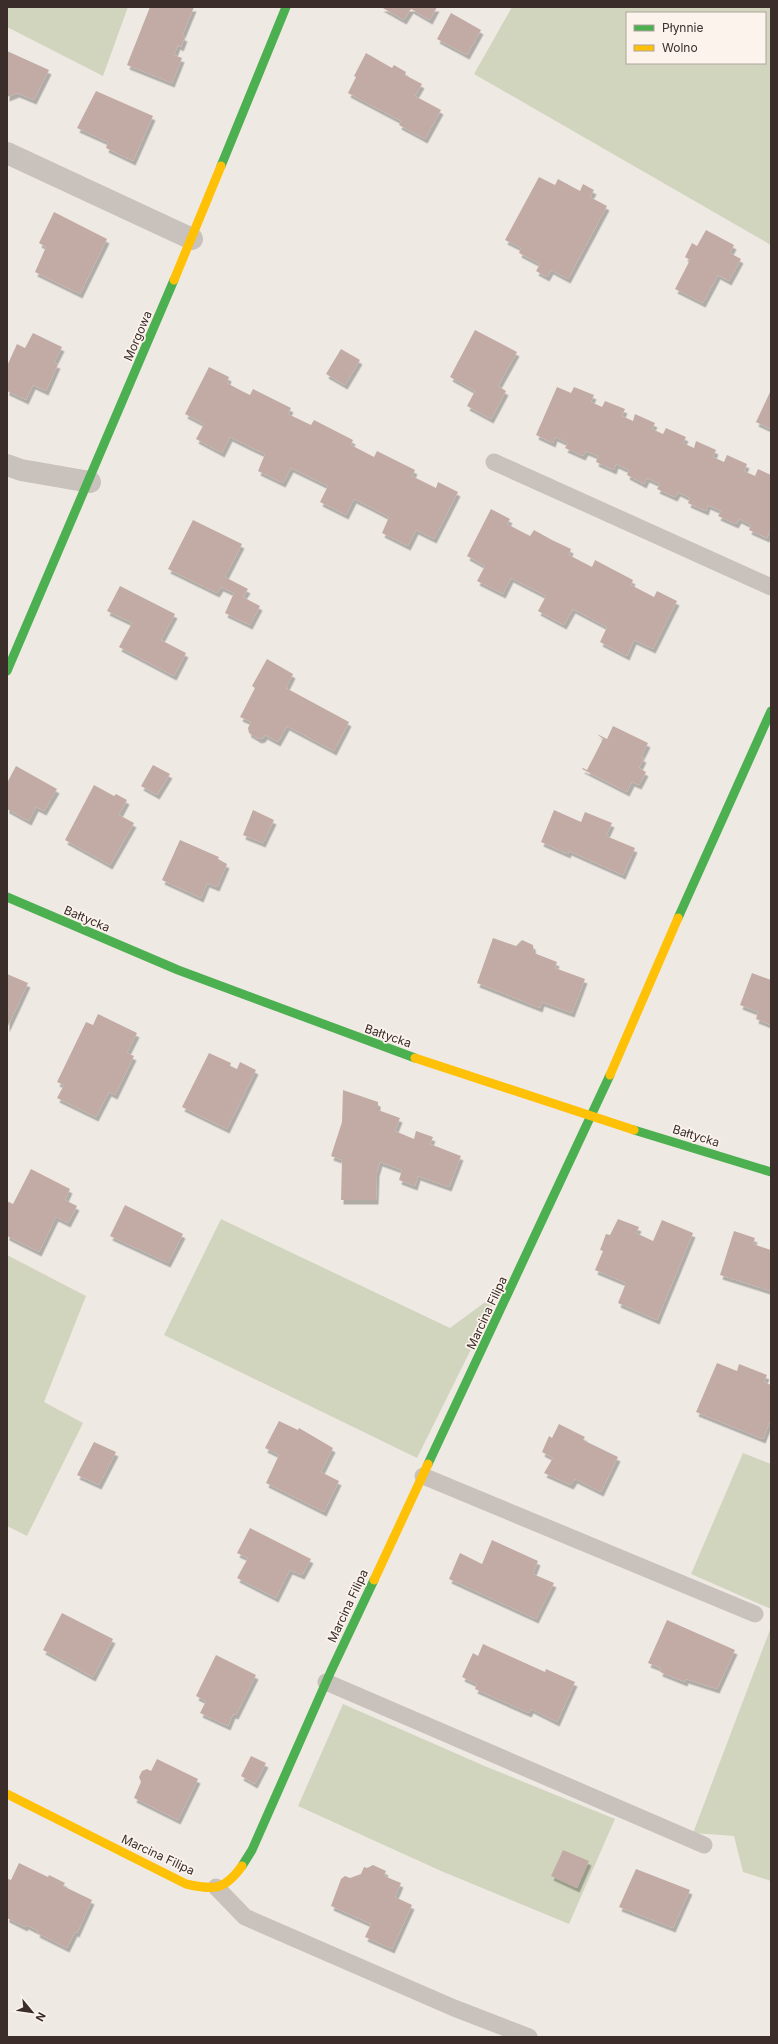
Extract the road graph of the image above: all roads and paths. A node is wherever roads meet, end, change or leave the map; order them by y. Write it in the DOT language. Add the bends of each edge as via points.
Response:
graph roads {
  1 [pos="286,7"];
  2 [pos="7,153"];
  3 [pos="192,239"];
  4 [pos="494,462"];
  5 [pos="7,465"];
  6 [pos="90,482"];
  7 [pos="771,587"];
  8 [pos="7,671"];
  9 [pos="771,711"];
  10 [pos="7,897"];
  11 [pos="592,1116"];
  12 [pos="771,1172"];
  13 [pos="422,1476"];
  14 [pos="754,1614"];
  15 [pos="326,1682"];
  16 [pos="7,1794"];
  17 [pos="704,1845"];
  18 [pos="216,1887"];
  19 [pos="529,2037"];
  1 -- 3 [label="street, Morgowa"];
  2 -- 3 [label="street"];
  3 -- 6 [label="street, Morgowa"];
  4 -- 7 [label="lane"];
  5 -- 6 [label="street" via="21,470"];
  6 -- 8 [label="street, Morgowa"];
  9 -- 11 [label="street, Marcina Filipa" via="670,933"];
  10 -- 11 [label="street, Bałtycka" via="79,930 319,1024 469,1077"];
  11 -- 12 [label="street, Bałtycka"];
  11 -- 13 [label="street, Marcina Filipa"];
  13 -- 14 [label="lane"];
  13 -- 15 [label="street, Marcina Filipa"];
  15 -- 17 [label="lane"];
  15 -- 18 [label="street, Marcina Filipa" via="252,1850 240,1870 224,1885"];
  16 -- 18 [label="street, Marcina Filipa" via="186,1884 207,1889"];
  18 -- 19 [label="lane" via="245,1917 454,2008"];
}
